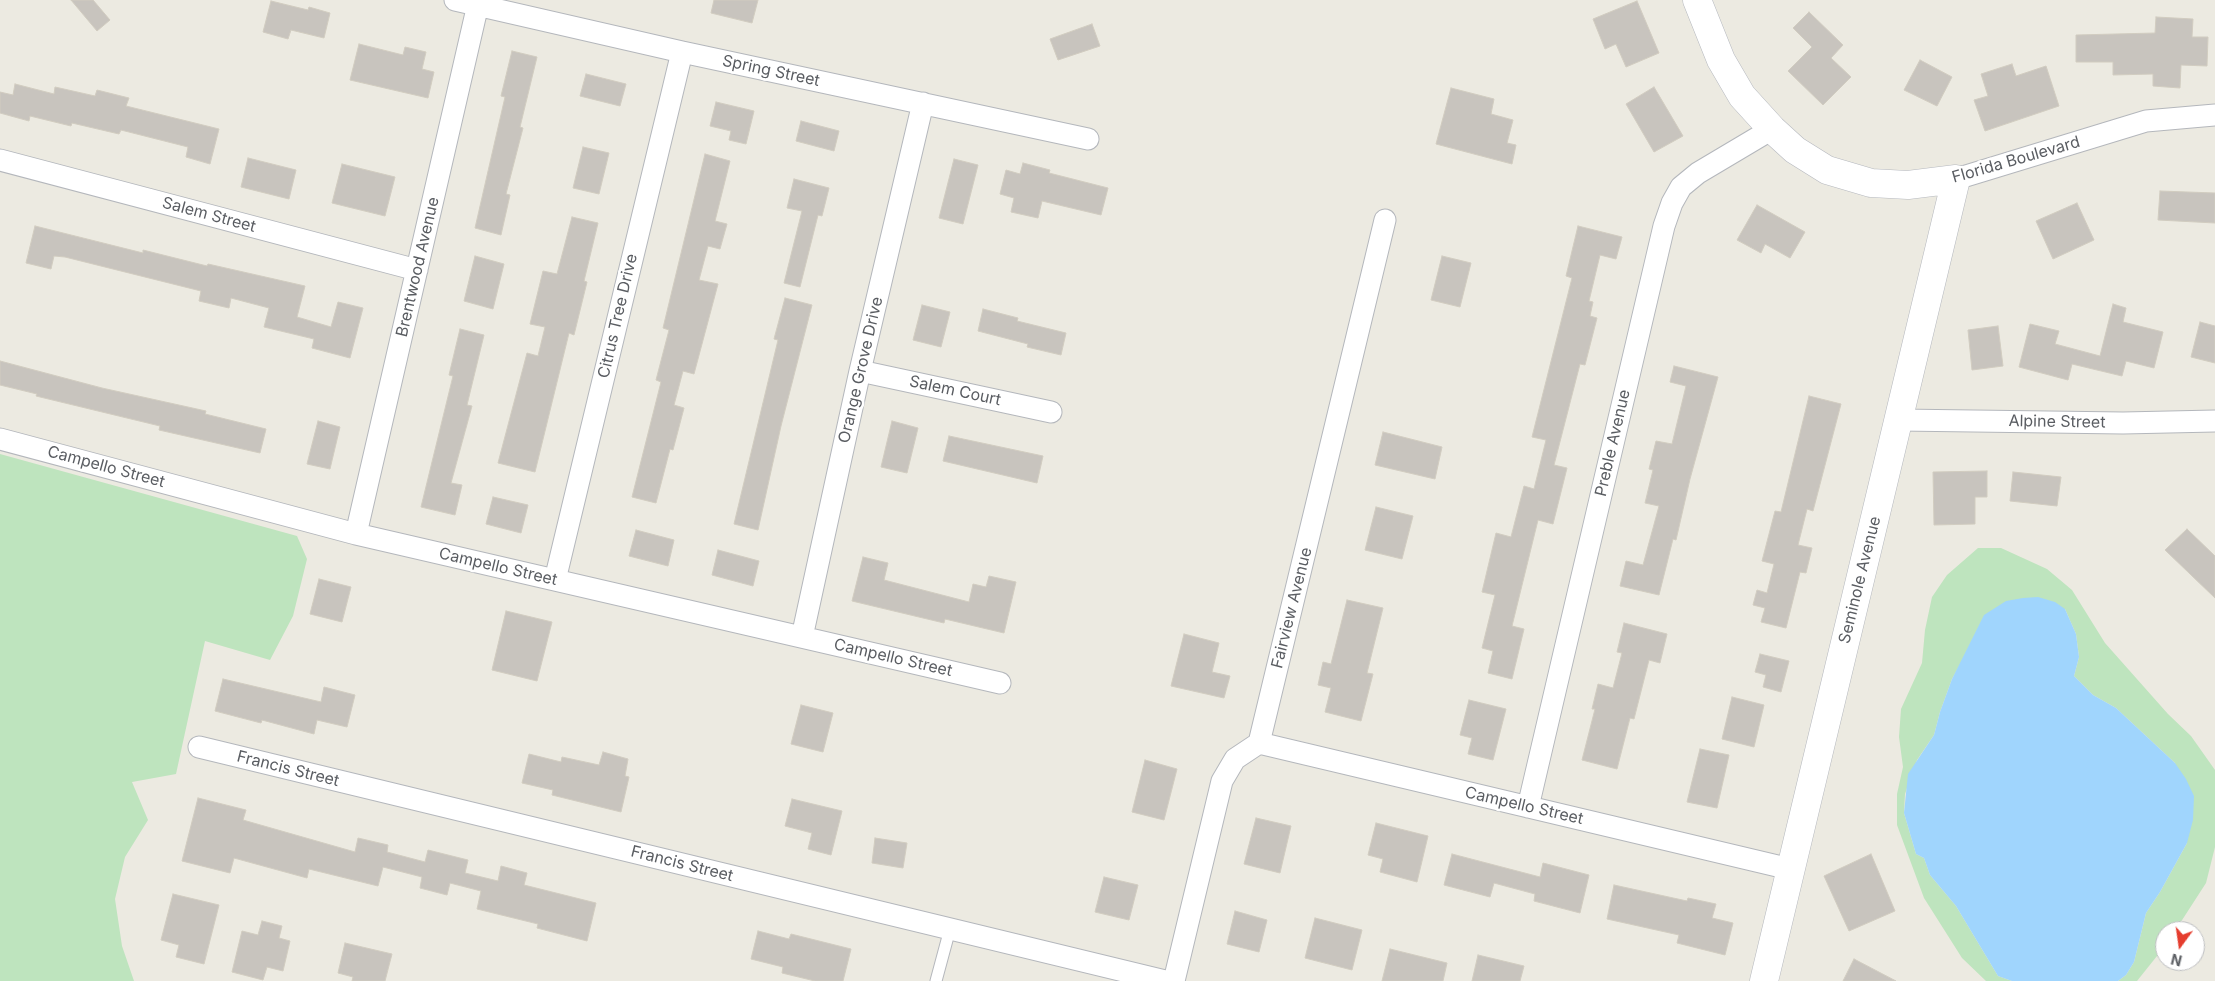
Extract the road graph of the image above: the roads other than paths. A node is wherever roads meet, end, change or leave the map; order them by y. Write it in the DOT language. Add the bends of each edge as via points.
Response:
graph roads {
  1 [pos="454,0"];
  2 [pos="1697,0"];
  3 [pos="479,3"];
  4 [pos="682,52"];
  5 [pos="923,103"];
  6 [pos="2215,115"];
  7 [pos="1772,129"];
  8 [pos="1088,139"];
  9 [pos="0,160"];
  10 [pos="1956,179"];
  11 [pos="1385,220"];
  12 [pos="417,270"];
  13 [pos="860,370"];
  14 [pos="1051,412"];
  15 [pos="1899,420"];
  16 [pos="2215,420"];
  17 [pos="0,439"];
  18 [pos="356,534"];
  19 [pos="555,580"];
  20 [pos="802,637"];
  21 [pos="1000,683"];
  22 [pos="1259,743"];
  23 [pos="199,747"];
  24 [pos="1528,807"];
  25 [pos="1790,868"];
  26 [pos="950,929"];
  27 [pos="936,981"];
  28 [pos="1165,981"];
  29 [pos="1174,981"];
  30 [pos="1764,981"];
  1 -- 3 [label="street, Spring Street"];
  2 -- 7 [label="street, Florida Boulevard" via="1726,68 1742,96"];
  3 -- 4 [label="street, Spring Street"];
  3 -- 12 [label="street, Brentwood Avenue"];
  4 -- 5 [label="street, Spring Street"];
  4 -- 19 [label="street, Citrus Tree Drive"];
  5 -- 8 [label="street, Spring Street"];
  5 -- 13 [label="street, Orange Grove Drive"];
  6 -- 10 [label="street, Florida Boulevard" via="2146,121"];
  7 -- 10 [label="street, Florida Boulevard" via="1795,150 1827,170 1871,183 1908,185"];
  7 -- 24 [label="street, Preble Avenue" via="1698,172 1681,187 1672,203"];
  9 -- 12 [label="street, Salem Street"];
  10 -- 15 [label="street, Seminole Avenue"];
  11 -- 22 [label="street, Fairview Avenue"];
  12 -- 18 [label="street, Brentwood Avenue"];
  13 -- 14 [label="street, Salem Court"];
  13 -- 20 [label="street, Orange Grove Drive"];
  15 -- 16 [label="street, Alpine Street" via="2123,423"];
  15 -- 25 [label="street, Seminole Avenue"];
  17 -- 18 [label="street, Campello Street"];
  18 -- 19 [label="street, Campello Street"];
  19 -- 20 [label="street, Campello Street"];
  20 -- 21 [label="street, Campello Street"];
  22 -- 24 [label="street, Campello Street"];
  22 -- 29 [label="street" via="1235,759 1222,781"];
  23 -- 26 [label="street, Francis Street"];
  24 -- 25 [label="street, Campello Street"];
  25 -- 30 [label="street, Seminole Avenue"];
  26 -- 27 [label="lane"];
  26 -- 28 [label="street, Francis Street"];
}
